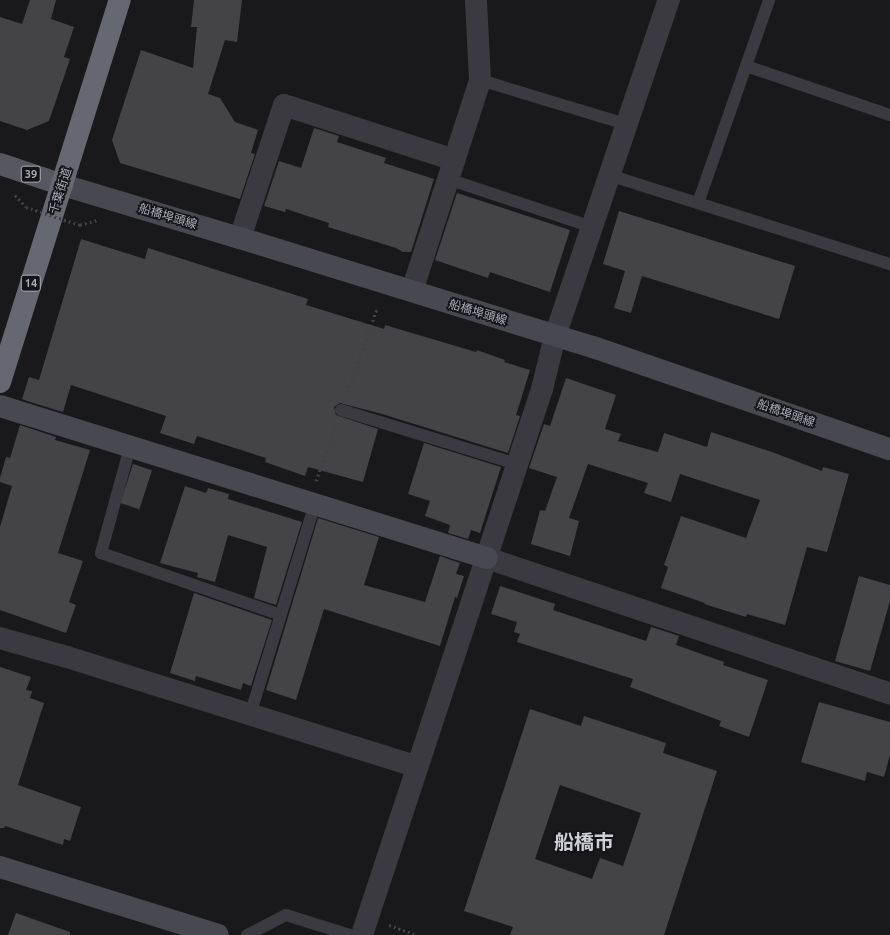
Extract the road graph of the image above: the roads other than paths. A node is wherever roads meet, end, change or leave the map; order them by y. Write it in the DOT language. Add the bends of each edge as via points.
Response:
graph roads {
  1 [pos="120,0"];
  2 [pos="476,0"];
  3 [pos="669,0"];
  4 [pos="769,0"];
  5 [pos="746,66"];
  6 [pos="480,80"];
  7 [pos="890,115"];
  8 [pos="626,124"];
  9 [pos="0,164"];
  10 [pos="451,170"];
  11 [pos="609,175"];
  12 [pos="63,184"];
  13 [pos="698,203"];
  14 [pos="592,227"];
  15 [pos="240,238"];
  16 [pos="890,264"];
  17 [pos="412,291"];
  18 [pos="555,336"];
  19 [pos="0,382"];
  20 [pos="0,406"];
  21 [pos="341,410"];
  22 [pos="130,447"];
  23 [pos="890,449"];
  24 [pos="517,464"];
  25 [pos="315,504"];
  26 [pos="487,558"];
  27 [pos="281,615"];
  28 [pos="0,638"];
  29 [pos="890,694"];
  30 [pos="250,715"];
  31 [pos="417,768"];
  32 [pos="0,867"];
  33 [pos="182,930"];
  34 [pos="218,935"];
  35 [pos="247,935"];
  36 [pos="350,935"];
  37 [pos="362,935"];
  1 -- 12 [label="highway, 千葉街道 / 14"];
  2 -- 6 [label="street"];
  3 -- 8 [label="street"];
  4 -- 5 [label="lane"];
  5 -- 7 [label="lane"];
  5 -- 13 [label="lane"];
  6 -- 8 [label="lane"];
  6 -- 10 [label="street"];
  8 -- 11 [label="street"];
  9 -- 12 [label="main road, 39"];
  10 -- 14 [label="lane"];
  10 -- 15 [label="street" via="284,105"];
  10 -- 17 [label="street"];
  11 -- 13 [label="lane"];
  11 -- 14 [label="street"];
  12 -- 15 [label="main road, 船橋埠頭線"];
  12 -- 19 [label="highway, 千葉街道 / 14"];
  13 -- 16 [label="lane"];
  14 -- 18 [label="street"];
  15 -- 17 [label="main road, 船橋埠頭線"];
  17 -- 18 [label="main road, 船橋埠頭線"];
  18 -- 23 [label="main road, 船橋埠頭線"];
  18 -- 24 [label="street" via="542,389"];
  20 -- 22 [label="main road"];
  21 -- 24 [label="lane"];
  22 -- 25 [label="main road"];
  22 -- 27 [label="lane" via="101,553"];
  24 -- 26 [label="street"];
  25 -- 26 [label="main road"];
  25 -- 27 [label="lane"];
  26 -- 29 [label="street"];
  26 -- 31 [label="street"];
  27 -- 30 [label="lane"];
  28 -- 30 [label="street"];
  30 -- 31 [label="street"];
  31 -- 37 [label="street"];
  32 -- 33 [label="main road"];
  33 -- 34 [label="main road"];
  35 -- 36 [label="lane" via="286,914"];
}
